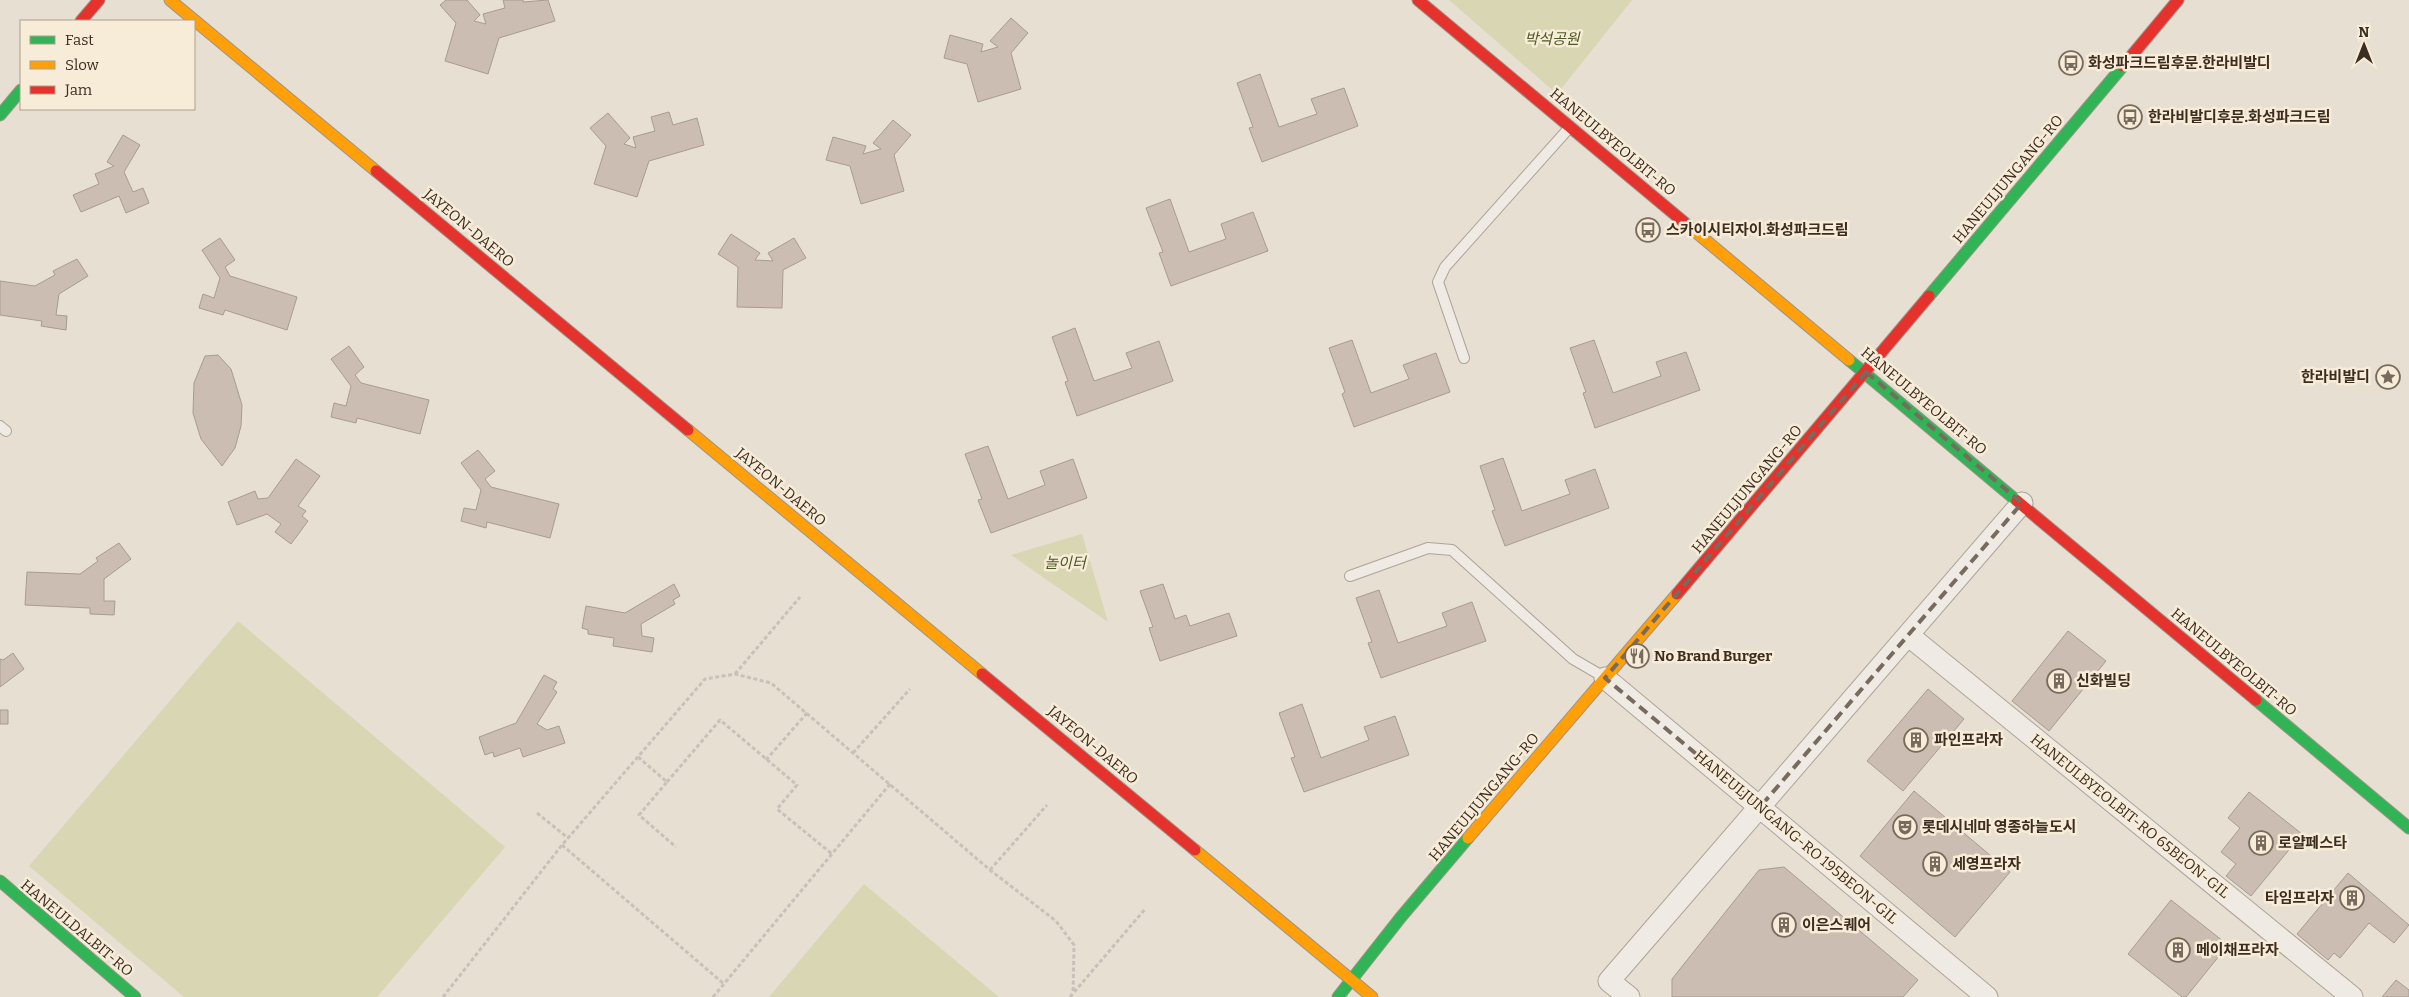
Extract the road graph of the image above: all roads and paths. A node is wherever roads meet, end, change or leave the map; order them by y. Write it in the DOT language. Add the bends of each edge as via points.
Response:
graph roads {
  1 [pos="99,0"];
  2 [pos="170,0"];
  3 [pos="1418,0"];
  4 [pos="2178,0"];
  5 [pos="82,20"];
  6 [pos="194,20"];
  7 [pos="195,21"];
  8 [pos="20,91"];
  9 [pos="0,114"];
  10 [pos="1571,127"];
  11 [pos="1464,358"];
  12 [pos="1866,372"];
  13 [pos="2022,503"];
  14 [pos="1350,576"];
  15 [pos="800,597"];
  16 [pos="1908,635"];
  17 [pos="735,674"];
  18 [pos="1605,678"];
  19 [pos="910,690"];
  20 [pos="807,713"];
  21 [pos="853,753"];
  22 [pos="638,757"];
  23 [pos="766,760"];
  24 [pos="667,782"];
  25 [pos="890,784"];
  26 [pos="1047,805"];
  27 [pos="1760,807"];
  28 [pos="537,813"];
  29 [pos="2409,828"];
  30 [pos="568,838"];
  31 [pos="562,845"];
  32 [pos="676,847"];
  33 [pos="832,854"];
  34 [pos="990,870"];
  35 [pos="0,882"];
  36 [pos="1146,908"];
  37 [pos="1352,980"];
  38 [pos="724,984"];
  39 [pos="1073,993"];
  40 [pos="136,997"];
  41 [pos="443,997"];
  42 [pos="713,997"];
  43 [pos="1070,997"];
  44 [pos="1338,997"];
  45 [pos="1372,997"];
  46 [pos="1629,997"];
  47 [pos="1987,997"];
  48 [pos="2352,997"];
  1 -- 5 [label="street"];
  2 -- 6 [label="street, JAYEON-DAERO"];
  3 -- 10 [label="street, HANEULBYEOLBIT-RO"];
  4 -- 12 [label="street, HANEULJUNGANG-RO"];
  7 -- 37 [label="street, JAYEON-DAERO"];
  8 -- 9 [label="street"];
  10 -- 11 [label="lane" via="1445,267 1438,282"];
  10 -- 12 [label="street, HANEULBYEOLBIT-RO"];
  12 -- 13 [label="street, HANEULBYEOLBIT-RO"];
  12 -- 18 [label="street, HANEULJUNGANG-RO"];
  13 -- 16 [label="street"];
  13 -- 29 [label="street, HANEULBYEOLBIT-RO"];
  14 -- 18 [label="lane" via="1428,548 1452,550 1573,659"];
  15 -- 17 [label="path"];
  16 -- 27 [label="street"];
  16 -- 48 [label="street, HANEULBYEOLBIT-RO 65BEON-GIL"];
  17 -- 20 [label="path" via="771,683"];
  17 -- 22 [label="path" via="705,679"];
  18 -- 27 [label="street, HANEULJUNGANG-RO 195BEON-GIL"];
  18 -- 37 [label="street, HANEULJUNGANG-RO" via="1401,917"];
  19 -- 21 [label="path"];
  20 -- 21 [label="path"];
  20 -- 23 [label="path"];
  21 -- 25 [label="path"];
  22 -- 24 [label="path"];
  22 -- 30 [label="path"];
  23 -- 24 [label="path" via="720,720"];
  23 -- 33 [label="path" via="797,786 777,809"];
  24 -- 32 [label="path" via="639,815"];
  25 -- 33 [label="path"];
  25 -- 34 [label="path"];
  26 -- 34 [label="path"];
  27 -- 46 [label="street" via="1609,981"];
  27 -- 47 [label="street, HANEULJUNGANG-RO 195BEON-GIL"];
  28 -- 30 [label="path"];
  30 -- 31 [label="path"];
  31 -- 38 [label="path"];
  31 -- 41 [label="path"];
  33 -- 38 [label="path"];
  34 -- 39 [label="path" via="1056,921 1074,945"];
  35 -- 40 [label="street, HANEULDALBIT-RO"];
  36 -- 39 [label="path"];
  37 -- 44 [label="street, HANEULJUNGANG-RO"];
  37 -- 45 [label="street, JAYEON-DAERO"];
  38 -- 42 [label="path"];
  39 -- 43 [label="path"];
}
